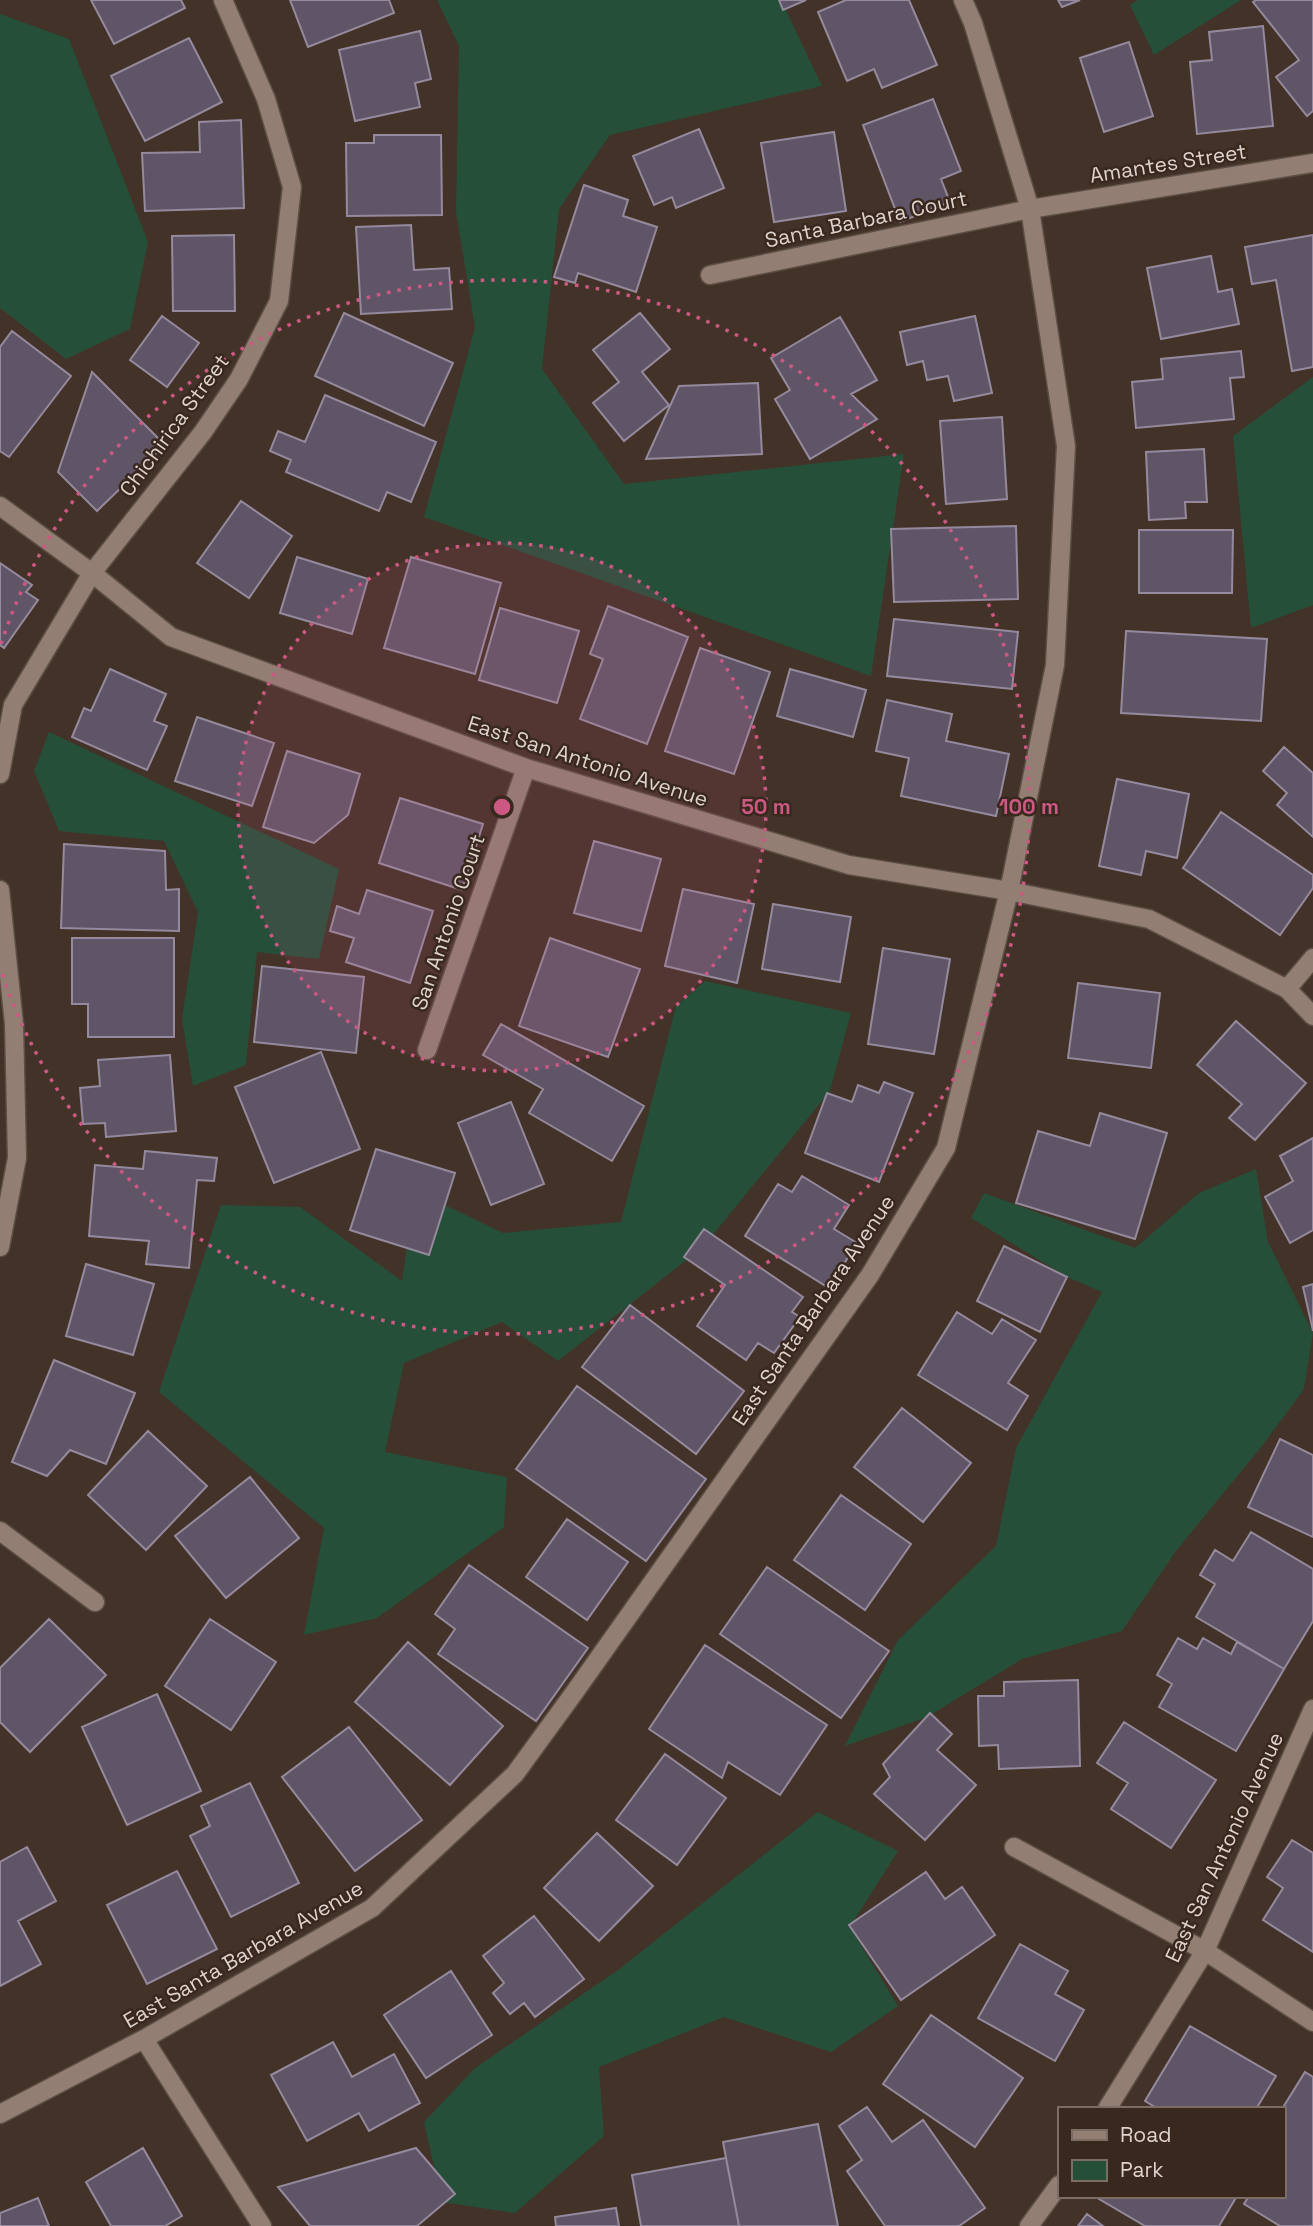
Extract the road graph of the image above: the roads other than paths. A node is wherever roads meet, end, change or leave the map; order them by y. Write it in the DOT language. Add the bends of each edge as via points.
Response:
graph roads {
  1 [pos="223,0"];
  2 [pos="962,0"];
  3 [pos="1313,163"];
  4 [pos="1030,209"];
  5 [pos="710,275"];
  6 [pos="0,506"];
  7 [pos="92,573"];
  8 [pos="526,768"];
  9 [pos="0,774"];
  10 [pos="0,890"];
  11 [pos="1009,891"];
  12 [pos="1313,958"];
  13 [pos="1287,989"];
  14 [pos="1313,1016"];
  15 [pos="427,1050"];
  16 [pos="0,1247"];
  17 [pos="0,1531"];
  18 [pos="96,1602"];
  19 [pos="1313,1709"];
  20 [pos="1014,1847"];
  21 [pos="1205,1951"];
  22 [pos="1313,2022"];
  23 [pos="144,2039"];
  24 [pos="1108,2107"];
  25 [pos="0,2114"];
  26 [pos="1058,2186"];
  27 [pos="262,2226"];
  28 [pos="1029,2226"];
  1 -- 7 [label="street, Chichirica Street" via="266,99 292,187 279,301 239,379 203,432"];
  2 -- 4 [label="street, East Santa Barbara Avenue"];
  3 -- 4 [label="street, Amantes Street"];
  4 -- 5 [label="street, Santa Barbara Court"];
  4 -- 11 [label="street, East Santa Barbara Avenue" via="1066,446 1055,664"];
  6 -- 7 [label="street, East San Antonio Avenue"];
  7 -- 8 [label="street, East San Antonio Avenue" via="172,637"];
  7 -- 9 [label="street, Chichirica Street" via="13,705"];
  8 -- 11 [label="street, East San Antonio Avenue" via="849,865"];
  8 -- 15 [label="street, San Antonio Court"];
  10 -- 16 [label="street" via="14,1024 17,1158"];
  11 -- 13 [label="street, East San Antonio Avenue" via="1149,919"];
  11 -- 23 [label="street, East Santa Barbara Avenue" via="946,1148 870,1275 514,1774 372,1908"];
  12 -- 13 [label="street"];
  13 -- 14 [label="street, East San Antonio Avenue"];
  17 -- 18 [label="street"];
  19 -- 21 [label="street, East San Antonio Avenue"];
  20 -- 21 [label="street"];
  21 -- 22 [label="street"];
  21 -- 24 [label="street, East San Antonio Avenue"];
  23 -- 25 [label="street, East Santa Barbara Avenue"];
  23 -- 27 [label="street"];
  26 -- 28 [label="street"];
}
